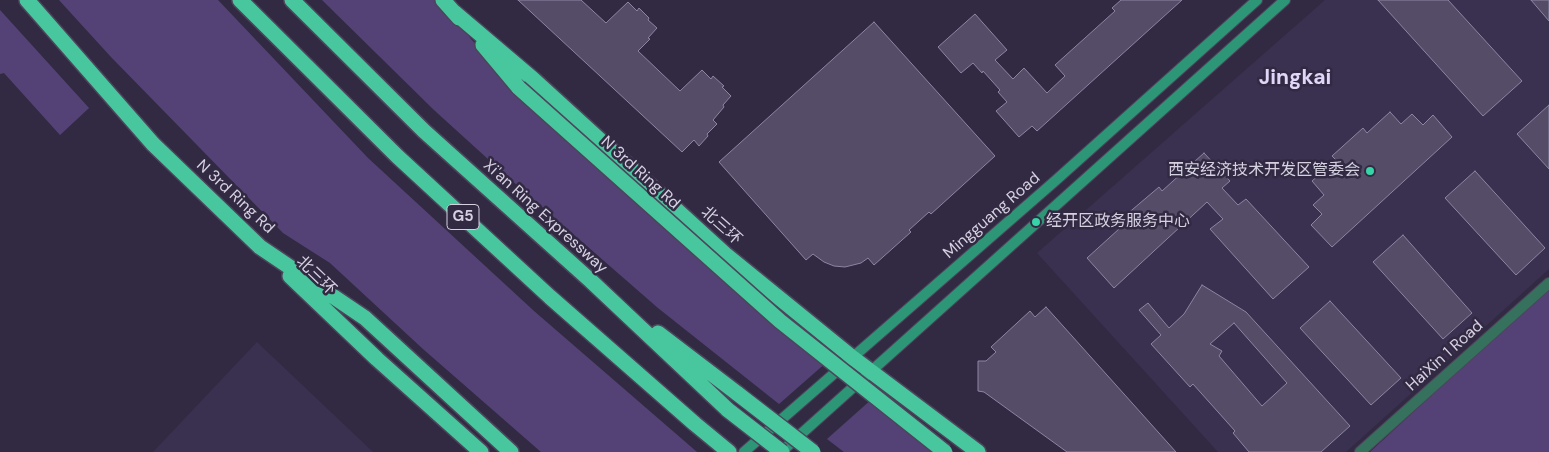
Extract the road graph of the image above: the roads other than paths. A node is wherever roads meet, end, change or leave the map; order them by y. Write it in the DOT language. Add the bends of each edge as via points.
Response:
graph roads {
  1 [pos="27,0"];
  2 [pos="240,0"];
  3 [pos="292,0"];
  4 [pos="444,0"];
  5 [pos="1258,0"];
  6 [pos="1285,0"];
  7 [pos="454,12"];
  8 [pos="260,247"];
  9 [pos="591,281"];
  10 [pos="1549,282"];
  11 [pos="853,358"];
  12 [pos="871,372"];
  13 [pos="481,452"];
  14 [pos="511,452"];
  15 [pos="729,452"];
  16 [pos="744,452"];
  17 [pos="781,452"];
  18 [pos="812,452"];
  19 [pos="945,452"];
  20 [pos="978,452"];
  21 [pos="1360,452"];
  1 -- 8 [label="highway, N 3rd Ring Rd" via="153,144"];
  2 -- 15 [label="highway, G5" via="397,156 550,297"];
  3 -- 9 [label="highway, Xi'an Ring Expressway / G5" via="424,130"];
  4 -- 7 [label="highway, N 3rd Ring Rd"];
  5 -- 11 [label="main road, Mingguang Road"];
  6 -- 12 [label="main road, Mingguang Road"];
  7 -- 11 [label="highway, 北三环" via="726,254"];
  7 -- 19 [label="highway, N 3rd Ring Rd, bridge" via="519,88 780,321"];
  8 -- 13 [label="highway, 北三环" via="377,359"];
  8 -- 14 [label="highway, N 3rd Ring Rd" via="365,318"];
  9 -- 17 [label="highway, Xi'an Ring Expressway / G5, bridge" via="728,410"];
  9 -- 18 [label="highway, bridge"];
  10 -- 21 [label="street, HaiXin 1 Road"];
  11 -- 12 [label="highway, 北三环"];
  11 -- 16 [label="main road, Mingguang Road"];
  12 -- 17 [label="main road, Mingguang Road"];
  12 -- 20 [label="highway, 北三环"];
}
